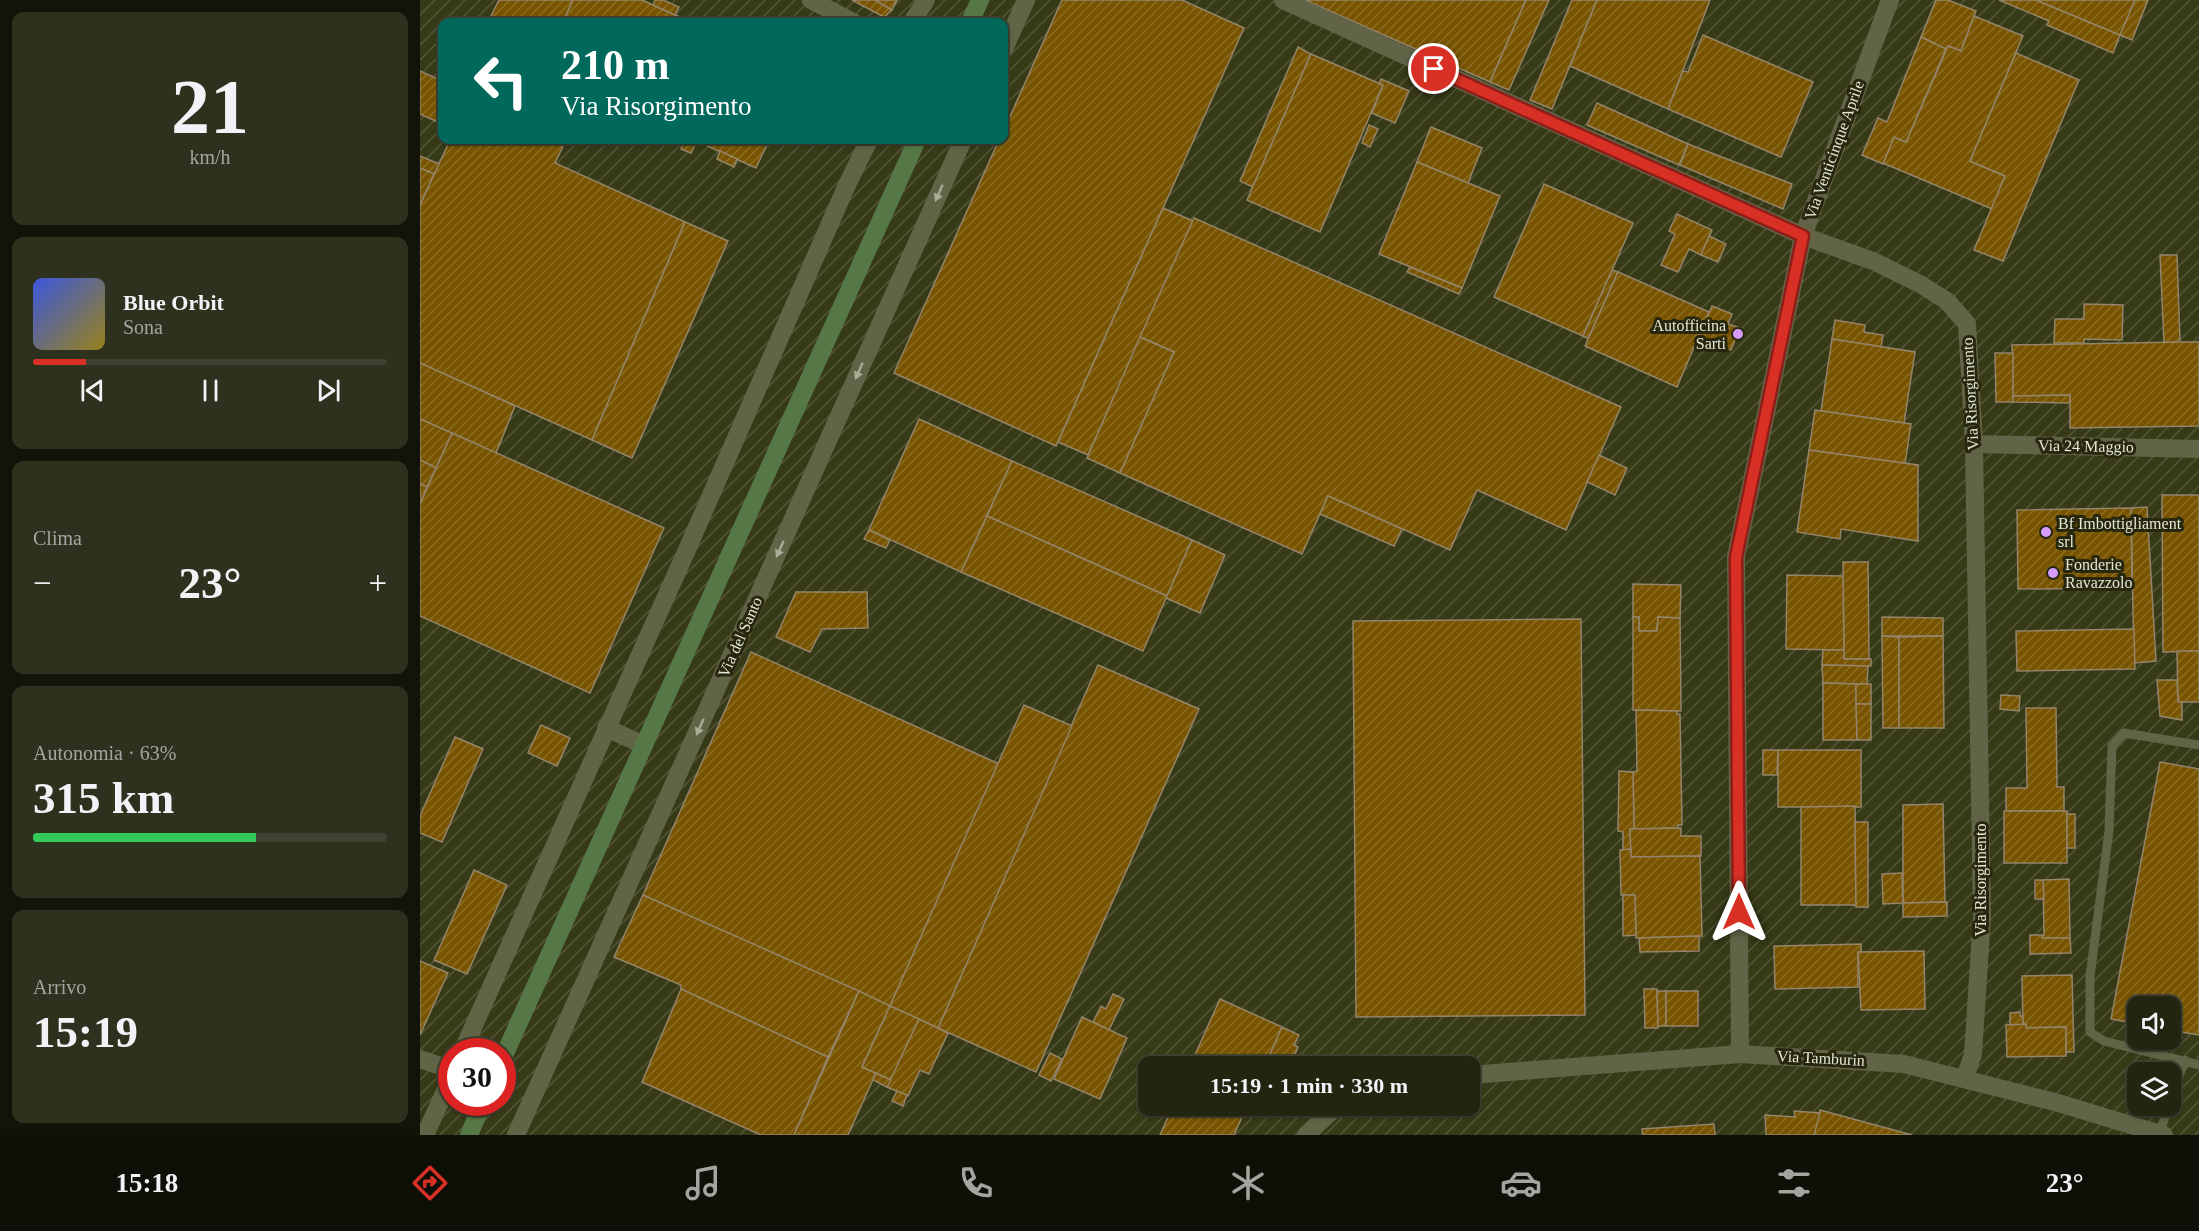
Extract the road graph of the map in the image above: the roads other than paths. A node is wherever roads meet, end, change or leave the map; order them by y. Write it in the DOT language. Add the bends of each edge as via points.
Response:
graph roads {
  1 [pos="811,0"];
  2 [pos="926,0"];
  3 [pos="980,0"];
  4 [pos="1026,0"];
  5 [pos="1283,0"];
  6 [pos="1890,0"];
  7 [pos="845,18"];
  8 [pos="915,18"];
  9 [pos="972,18"];
  10 [pos="1008,40"];
  11 [pos="867,144"];
  12 [pos="916,144"];
  13 [pos="961,144"];
  14 [pos="1803,236"];
  15 [pos="1974,444"];
  16 [pos="2199,449"];
  17 [pos="606,728"];
  18 [pos="644,745"];
  19 [pos="2199,745"];
  20 [pos="468,1038"];
  21 [pos="512,1038"];
  22 [pos="1740,1054"];
  23 [pos="420,1059"];
  24 [pos="2185,1060"];
  25 [pos="2199,1065"];
  26 [pos="438,1066"];
  27 [pos="2181,1071"];
  28 [pos="1480,1074"];
  29 [pos="1965,1078"];
  30 [pos="438,1107"];
  31 [pos="477,1116"];
  32 [pos="1326,1116"];
  33 [pos="2167,1116"];
  34 [pos="2162,1134"];
  35 [pos="425,1135"];
  36 [pos="469,1135"];
  37 [pos="516,1135"];
  38 [pos="1306,1135"];
  1 -- 7 [label="street"];
  2 -- 8 [label="street"];
  3 -- 9 [label="street"];
  4 -- 10 [label="street"];
  5 -- 14 [label="street, Via Risorgimento"];
  6 -- 14 [label="street, Via Venticinque Aprile"];
  11 -- 17 [label="street"];
  12 -- 18 [label="street"];
  13 -- 37 [label="street, Via del Santo, one-way"];
  14 -- 15 [label="street, Via Risorgimento" via="1873,261 1920,284 1947,301 1966,324"];
  14 -- 22 [label="street, Via Venticinque Aprile" via="1736,557"];
  15 -- 16 [label="street, Via 24 Maggio"];
  15 -- 29 [label="street, Via Risorgimento" via="1982,918 1973,1054"];
  17 -- 18 [label="street"];
  17 -- 20 [label="street"];
  18 -- 21 [label="street"];
  19 -- 24 [label="lane" via="2124,733 2112,746 2109,831 2090,976 2090,1032 2104,1041"];
  22 -- 28 [label="street, Via Tamburin"];
  22 -- 29 [label="street, Via Tamburin" via="1904,1064"];
  23 -- 26 [label="street"];
  24 -- 25 [label="lane"];
  24 -- 27 [label="lane"];
  29 -- 34 [label="street, Via Tamburin"];
  30 -- 35 [label="street"];
  31 -- 36 [label="street"];
  32 -- 38 [label="street"];
  33 -- 34 [label="lane"];
}
